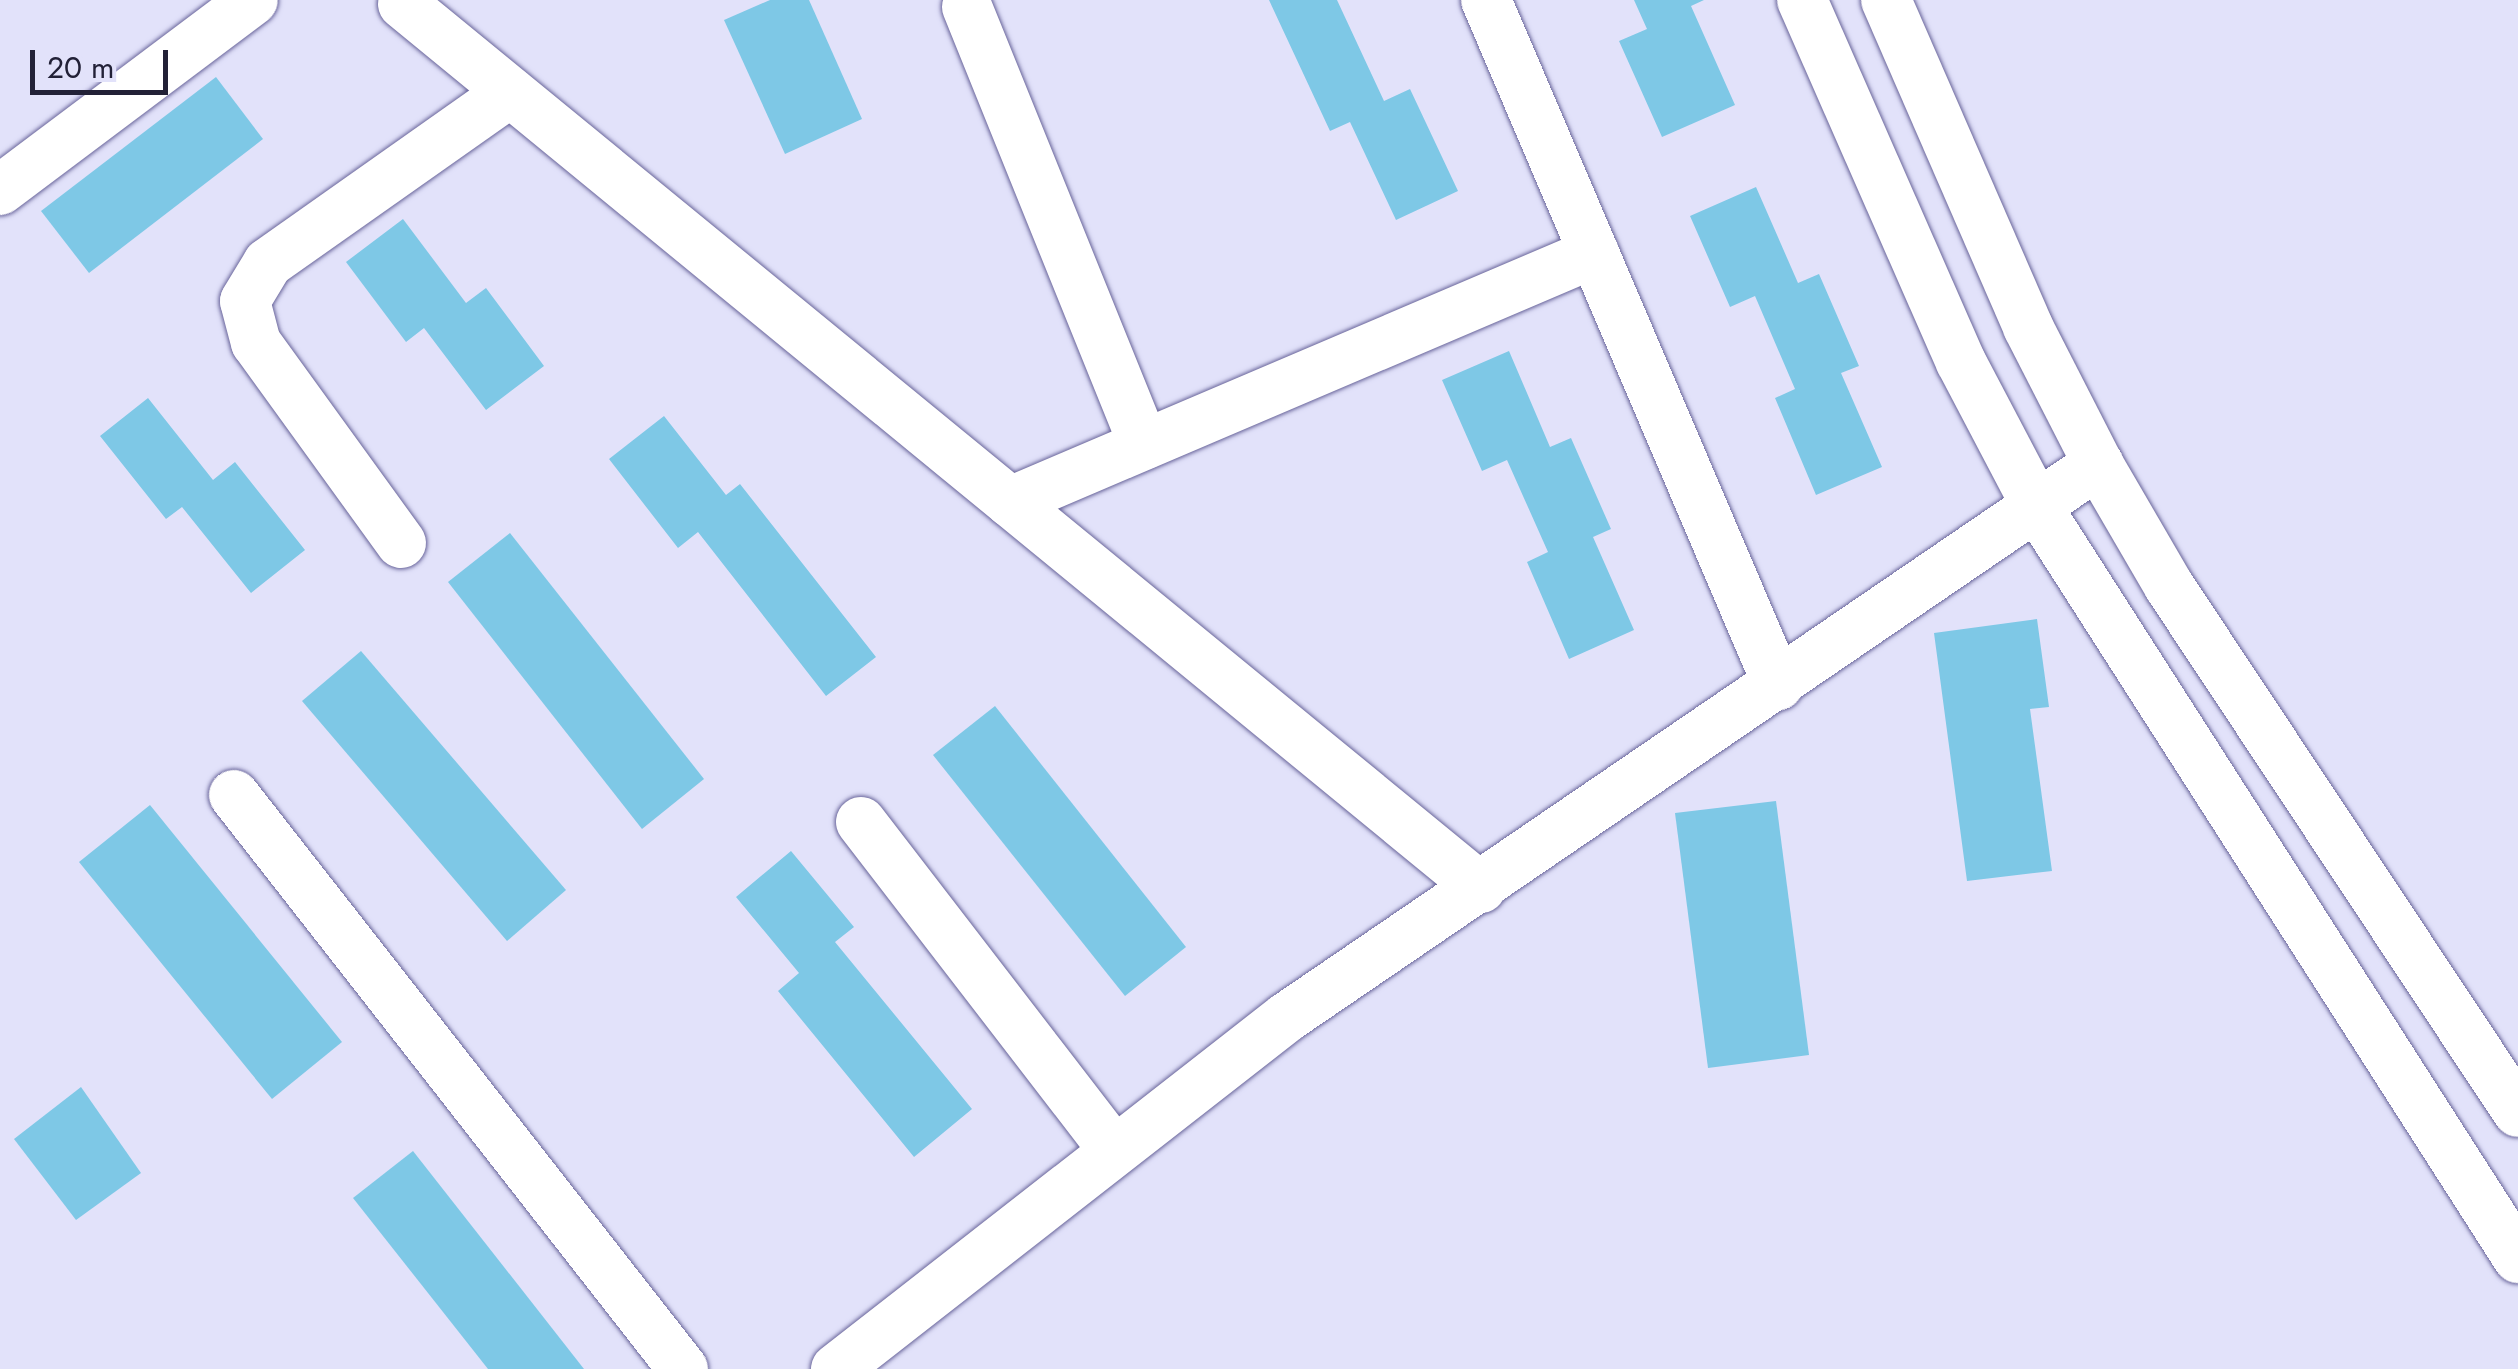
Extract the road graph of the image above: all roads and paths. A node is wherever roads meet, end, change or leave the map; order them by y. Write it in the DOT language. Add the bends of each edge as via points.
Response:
graph roads {
  1 [pos="254,0"];
  2 [pos="1486,0"];
  3 [pos="1802,0"];
  4 [pos="1886,0"];
  5 [pos="403,4"];
  6 [pos="967,7"];
  7 [pos="510,92"];
  8 [pos="0,190"];
  9 [pos="1594,253"];
  10 [pos="1144,445"];
  11 [pos="2098,464"];
  12 [pos="1010,502"];
  13 [pos="2037,507"];
  14 [pos="402,543"];
  15 [pos="1778,686"];
  16 [pos="234,795"];
  17 [pos="861,822"];
  18 [pos="1481,888"];
  19 [pos="2518,1112"];
  20 [pos="1114,1150"];
  21 [pos="2518,1258"];
  22 [pos="683,1369"];
  23 [pos="836,1369"];
  1 -- 8 [label="street"];
  2 -- 9 [label="street"];
  3 -- 13 [label="street" via="1960,362"];
  4 -- 11 [label="street" via="2028,327"];
  5 -- 7 [label="street"];
  6 -- 10 [label="street"];
  7 -- 12 [label="street"];
  7 -- 14 [label="street" via="268,263 245,300 256,343"];
  9 -- 10 [label="street"];
  9 -- 15 [label="street"];
  10 -- 12 [label="street"];
  11 -- 13 [label="street"];
  11 -- 19 [label="street" via="2169,586"];
  12 -- 18 [label="street"];
  13 -- 15 [label="street"];
  13 -- 21 [label="street"];
  15 -- 18 [label="street"];
  16 -- 22 [label="street"];
  17 -- 20 [label="street"];
  18 -- 20 [label="street" via="1287,1018"];
  20 -- 23 [label="street"];
}
